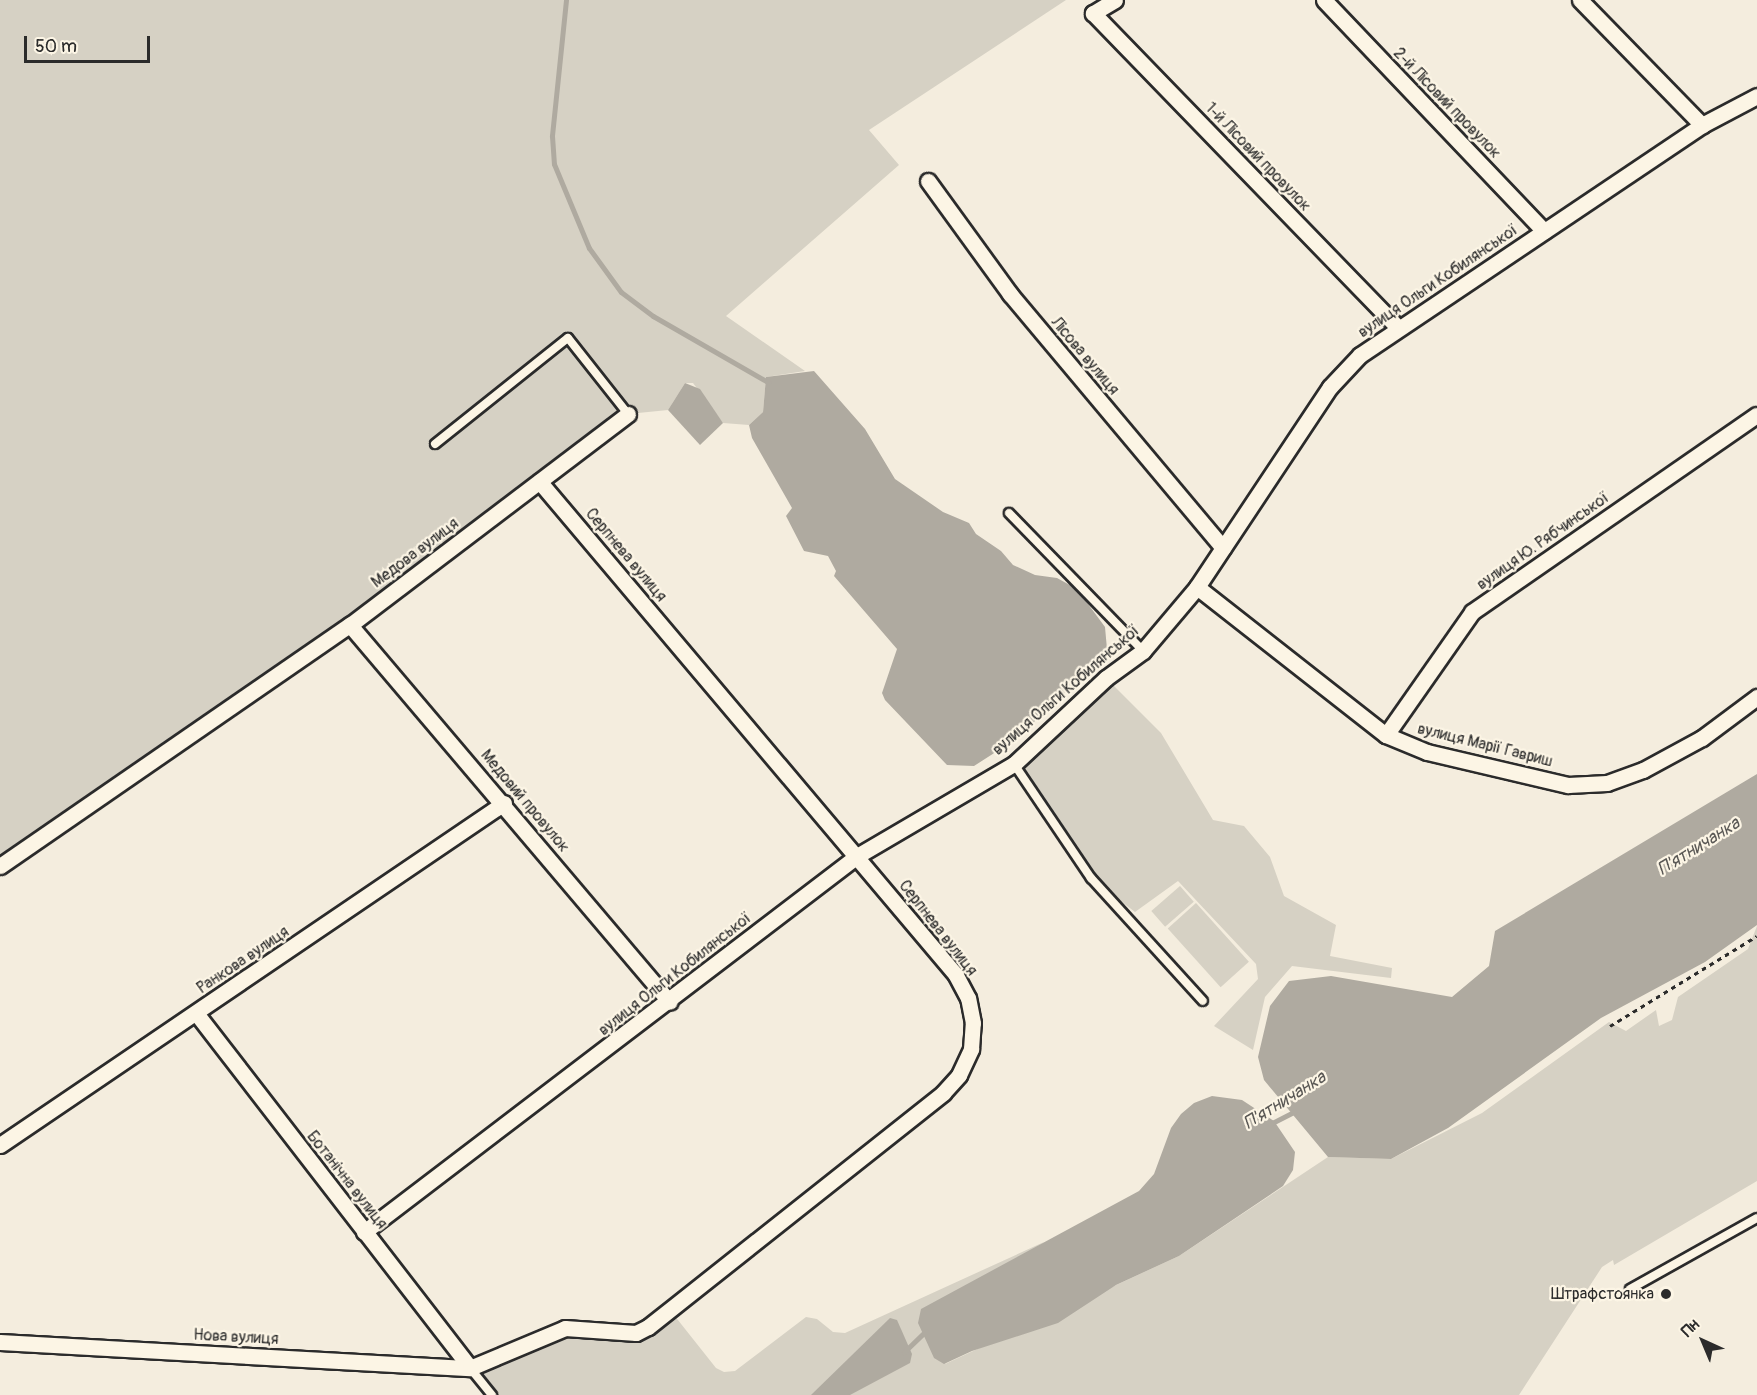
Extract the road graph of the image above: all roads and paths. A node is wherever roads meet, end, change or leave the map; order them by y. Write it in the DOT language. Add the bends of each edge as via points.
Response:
graph roads {
  1 [pos="1115,0"];
  2 [pos="1323,0"];
  3 [pos="1580,0"];
  4 [pos="1757,96"];
  5 [pos="1702,125"];
  6 [pos="928,180"];
  7 [pos="1544,231"];
  8 [pos="1397,327"];
  9 [pos="628,414"];
  10 [pos="1757,415"];
  11 [pos="435,444"];
  12 [pos="539,481"];
  13 [pos="1009,513"];
  14 [pos="1223,548"];
  15 [pos="1197,587"];
  16 [pos="350,624"];
  17 [pos="1143,651"];
  18 [pos="1757,697"];
  19 [pos="1386,735"];
  20 [pos="1014,764"];
  21 [pos="504,803"];
  22 [pos="857,856"];
  23 [pos="0,866"];
  24 [pos="1757,936"];
  25 [pos="1203,1001"];
  26 [pos="670,1002"];
  27 [pos="196,1013"];
  28 [pos="1610,1026"];
  29 [pos="0,1145"];
  30 [pos="1757,1218"];
  31 [pos="364,1232"];
  32 [pos="1630,1289"];
  33 [pos="0,1342"];
  34 [pos="470,1368"];
  35 [pos="492,1395"];
  1 -- 8 [label="street, 1-й Лісовий провулок" via="1093,13"];
  2 -- 7 [label="street, 2-й Лісовий провулок"];
  3 -- 5 [label="street"];
  4 -- 5 [label="street, вулиця Ольги Кобилянської"];
  5 -- 7 [label="street, вулиця Ольги Кобилянської"];
  6 -- 14 [label="street, Лісова вулиця" via="1010,294"];
  7 -- 8 [label="street, вулиця Ольги Кобилянської"];
  8 -- 14 [label="street, вулиця Ольги Кобилянської" via="1360,355 1330,387"];
  9 -- 11 [label="lane, Медова вулиця" via="568,338"];
  9 -- 12 [label="street, Медова вулиця"];
  10 -- 19 [label="street, вулиця Ю. Рябчинської" via="1472,612"];
  12 -- 16 [label="street, Медова вулиця"];
  12 -- 22 [label="street, Серпнева вулиця"];
  13 -- 17 [label="lane"];
  14 -- 15 [label="street, вулиця Ольги Кобилянської"];
  15 -- 17 [label="street, вулиця Ольги Кобилянської"];
  15 -- 19 [label="street, вулиця Марії Гавриш"];
  16 -- 21 [label="street, Медовий провулок"];
  16 -- 23 [label="street, Медова вулиця"];
  17 -- 20 [label="street, вулиця Ольги Кобилянської" via="1106,678"];
  18 -- 19 [label="street, вулиця Марії Гавриш" via="1702,738 1643,770 1607,783 1568,785 1427,752"];
  20 -- 22 [label="street, вулиця Ольги Кобилянської"];
  20 -- 25 [label="lane" via="1091,878"];
  21 -- 26 [label="street, Медовий провулок"];
  21 -- 27 [label="street, Ранкова вулиця"];
  22 -- 26 [label="street, вулиця Ольги Кобилянської"];
  22 -- 34 [label="street, Серпнева вулиця" via="956,975 968,998 973,1023 971,1049 959,1074 943,1094 648,1327 636,1332 565,1328"];
  24 -- 28 [label="path"];
  26 -- 31 [label="street, вулиця Ольги Кобилянської"];
  27 -- 29 [label="street, Ранкова вулиця"];
  27 -- 31 [label="street, Ботанічна вулиця"];
  30 -- 32 [label="lane"];
  31 -- 34 [label="street, Ботанічна вулиця"];
  33 -- 34 [label="street, Нова вулиця"];
  34 -- 35 [label="lane"];
}
